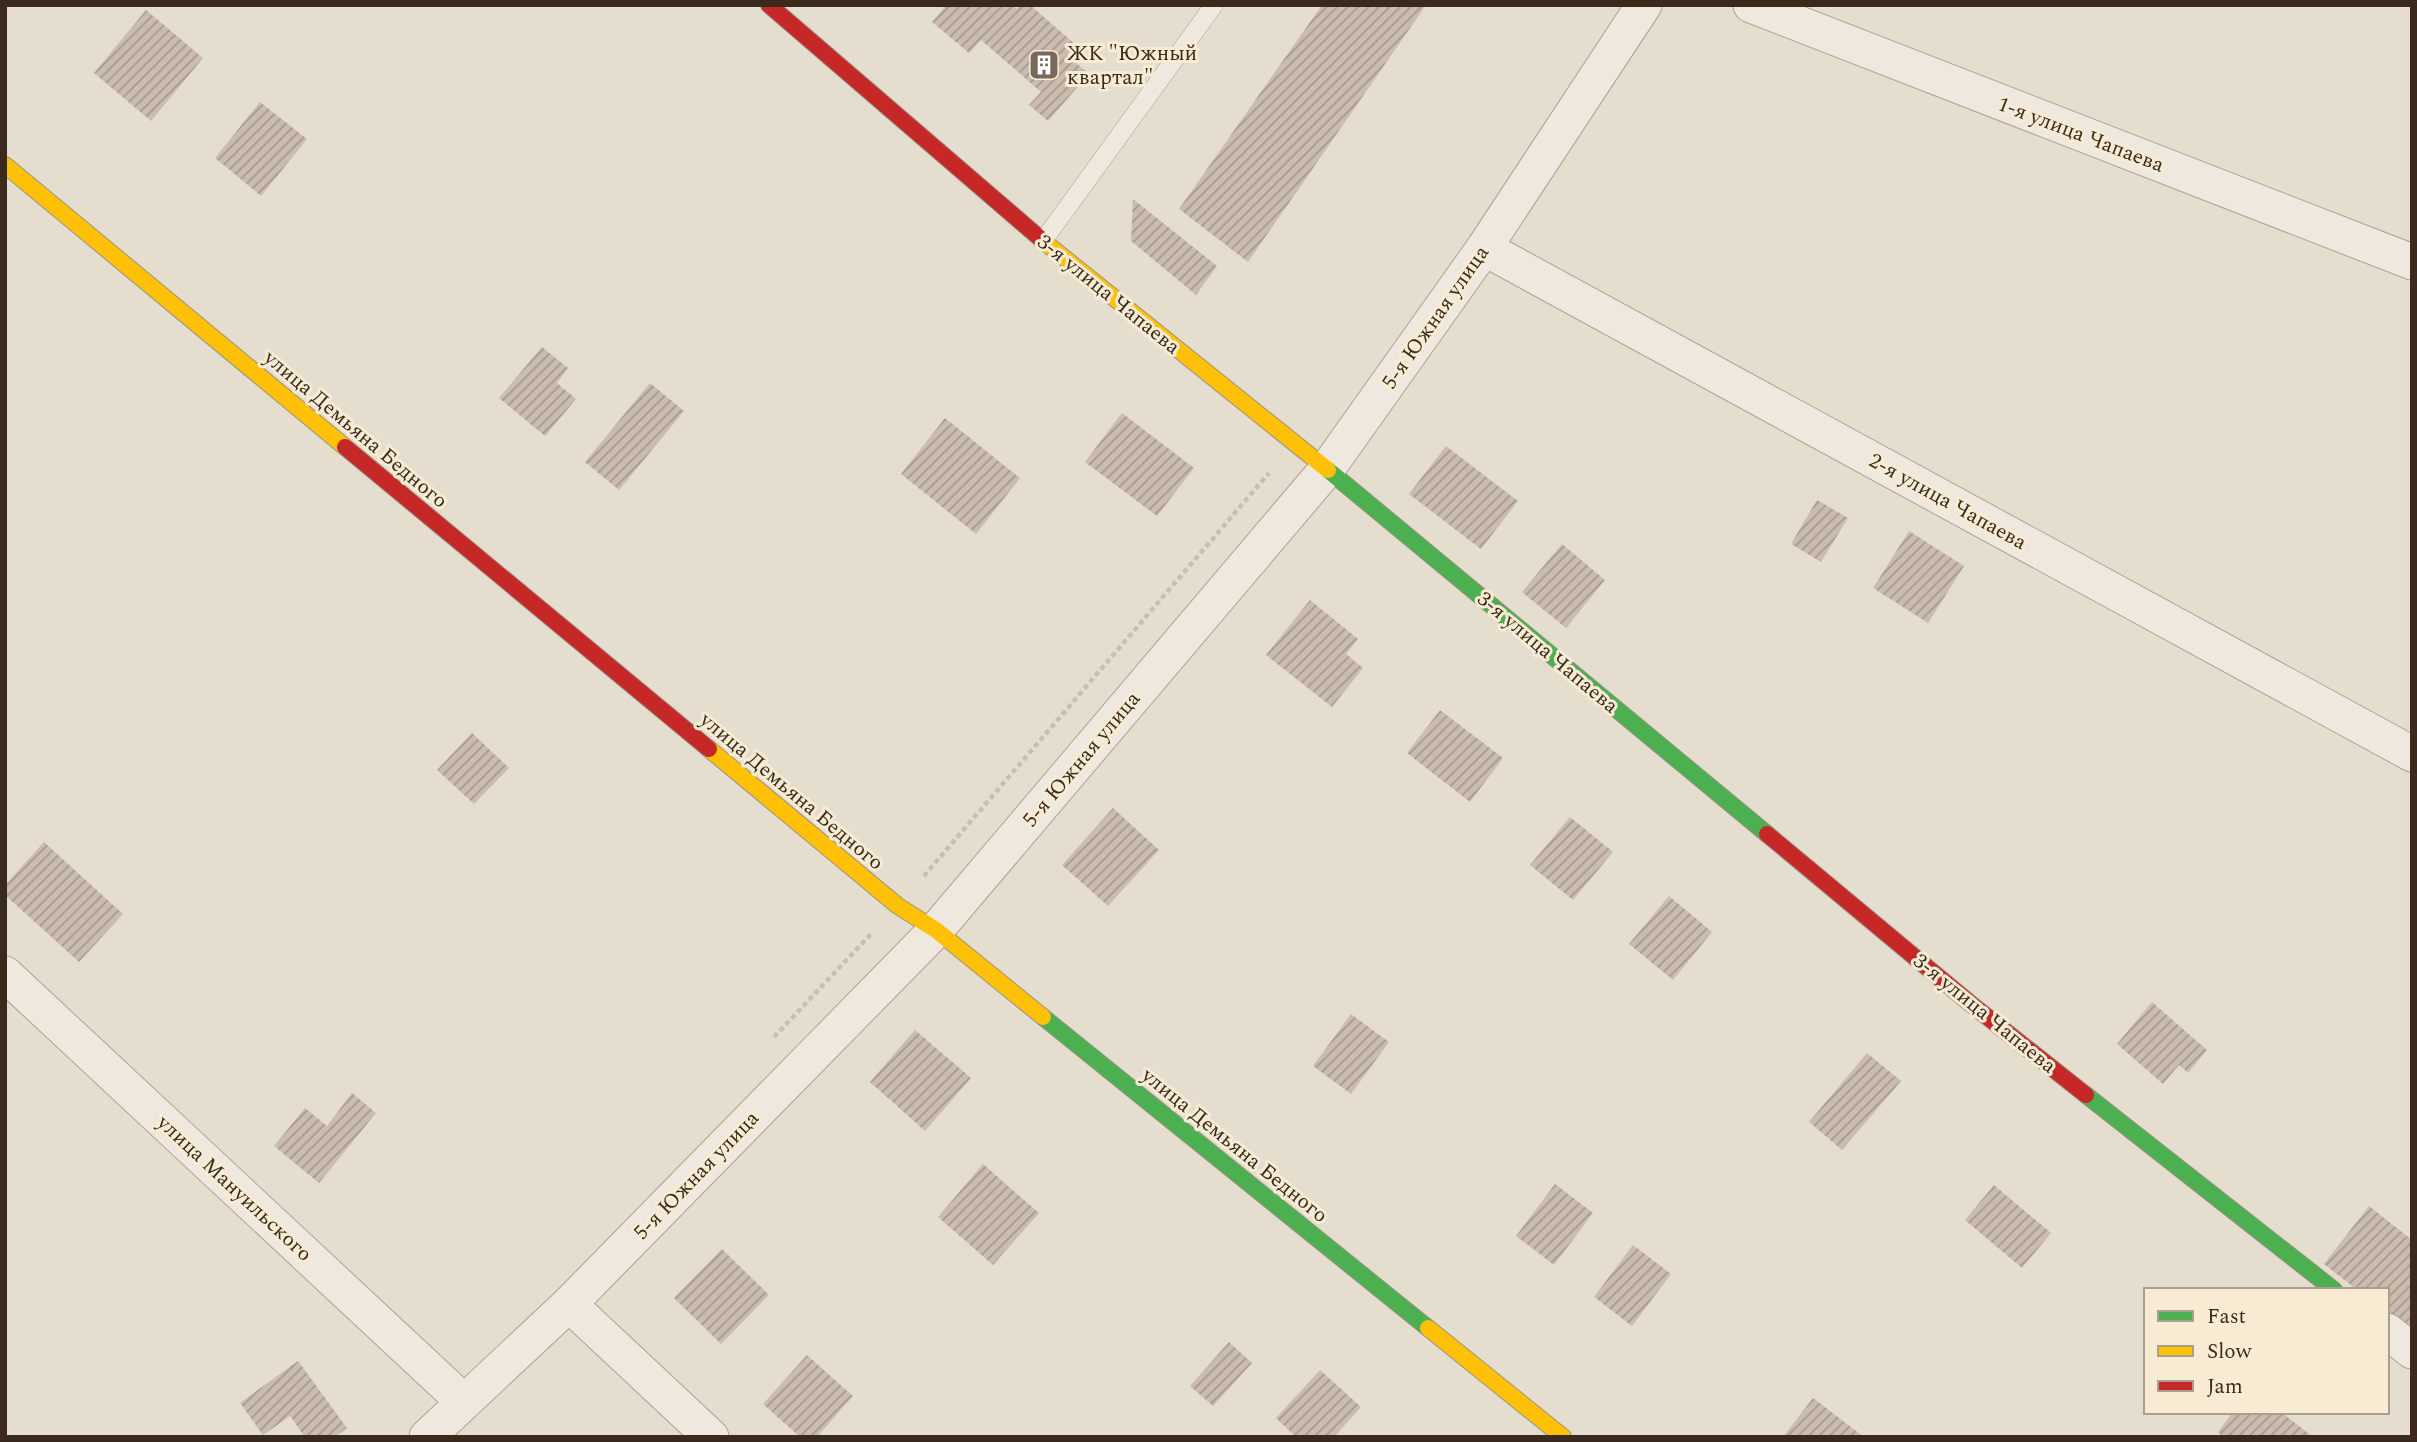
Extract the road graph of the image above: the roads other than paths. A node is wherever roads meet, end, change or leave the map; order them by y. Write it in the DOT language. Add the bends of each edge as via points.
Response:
graph roads {
  1 [pos="769,5"];
  2 [pos="1214,5"];
  3 [pos="1644,5"];
  4 [pos="1751,5"];
  5 [pos="5,165"];
  6 [pos="1043,241"];
  7 [pos="1484,248"];
  8 [pos="2412,262"];
  9 [pos="1327,469"];
  10 [pos="2412,754"];
  11 [pos="936,930"];
  12 [pos="5,974"];
  13 [pos="2331,1288"];
  14 [pos="569,1304"];
  15 [pos="2389,1333"];
  16 [pos="2412,1351"];
  17 [pos="464,1402"];
  18 [pos="427,1437"];
  19 [pos="711,1437"];
  20 [pos="1563,1437"];
  1 -- 6 [label="street, 3-я улица Чапаева"];
  2 -- 6 [label="lane"];
  3 -- 7 [label="street, 5-я Южная улица"];
  4 -- 8 [label="street, 1-я улица Чапаева"];
  5 -- 11 [label="street, улица Демьяна Бедного" via="898,906"];
  6 -- 9 [label="street, 3-я улица Чапаева"];
  7 -- 9 [label="street, 5-я Южная улица"];
  7 -- 10 [label="street, 2-я улица Чапаева"];
  9 -- 11 [label="street, 5-я Южная улица"];
  9 -- 13 [label="street, 3-я улица Чапаева" via="1971,1004"];
  11 -- 14 [label="street, 5-я Южная улица"];
  11 -- 20 [label="street, улица Демьяна Бедного"];
  12 -- 17 [label="street, улица Мануильского"];
  14 -- 17 [label="street, 5-я Южная улица"];
  14 -- 19 [label="street"];
  15 -- 16 [label="street"];
  17 -- 18 [label="street, 5-я Южная улица"];
}
